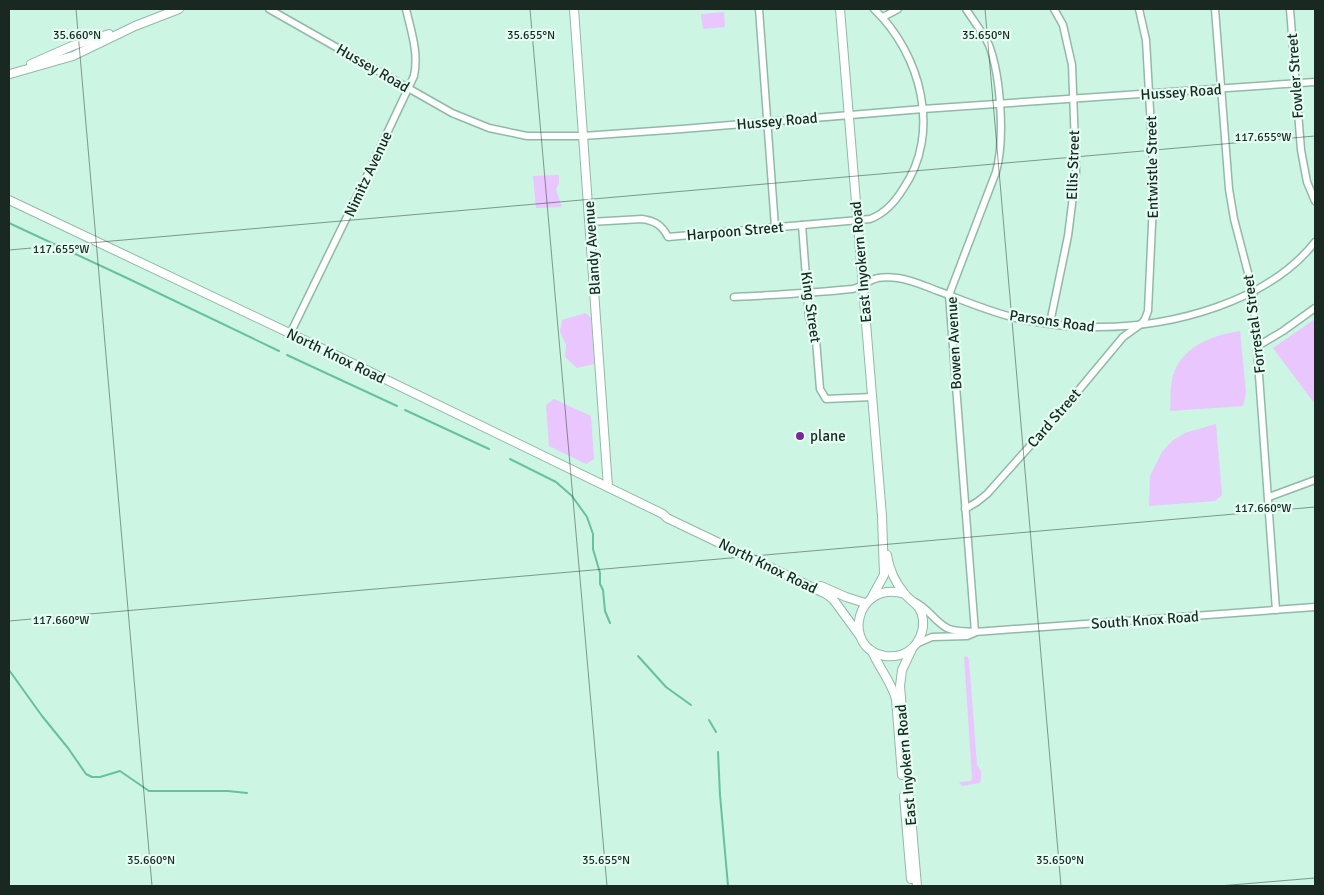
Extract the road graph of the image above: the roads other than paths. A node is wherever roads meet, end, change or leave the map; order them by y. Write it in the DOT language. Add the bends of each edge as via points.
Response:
graph roads {
  1 [pos="179,9"];
  2 [pos="269,9"];
  3 [pos="406,9"];
  4 [pos="574,9"];
  5 [pos="759,9"];
  6 [pos="840,9"];
  7 [pos="874,9"];
  8 [pos="898,9"];
  9 [pos="966,9"];
  10 [pos="1054,9"];
  11 [pos="1139,9"];
  12 [pos="1216,9"];
  13 [pos="1290,9"];
  14 [pos="883,17"];
  15 [pos="9,74"];
  16 [pos="414,76"];
  17 [pos="390,77"];
  18 [pos="1315,82"];
  19 [pos="1295,84"];
  20 [pos="409,88"];
  21 [pos="1222,88"];
  22 [pos="1150,94"];
  23 [pos="1073,100"];
  24 [pos="999,104"];
  25 [pos="923,109"];
  26 [pos="849,116"];
  27 [pos="767,122"];
  28 [pos="583,136"];
  29 [pos="9,200"];
  30 [pos="1315,200"];
  31 [pos="857,220"];
  32 [pos="590,222"];
  33 [pos="802,225"];
  34 [pos="775,227"];
  35 [pos="1315,245"];
  36 [pos="863,285"];
  37 [pos="807,292"];
  38 [pos="1253,292"];
  39 [pos="949,295"];
  40 [pos="734,297"];
  41 [pos="1315,308"];
  42 [pos="1050,323"];
  43 [pos="1141,324"];
  44 [pos="290,334"];
  45 [pos="1258,346"];
  46 [pos="872,397"];
  47 [pos="1315,480"];
  48 [pos="608,488"];
  49 [pos="1269,497"];
  50 [pos="965,510"];
  51 [pos="663,514"];
  52 [pos="882,516"];
  53 [pos="904,594"];
  54 [pos="872,597"];
  55 [pos="915,602"];
  56 [pos="866,603"];
  57 [pos="1315,607"];
  58 [pos="1276,610"];
  59 [pos="975,632"];
  60 [pos="860,636"];
  61 [pos="914,645"];
  62 [pos="872,651"];
  63 [pos="912,886"];
  64 [pos="917,886"];
  1 -- 15 [label="street" via="72,46"];
  2 -- 17 [label="street, Hussey Road"];
  3 -- 16 [label="street, Nimitz Avenue" via="416,52"];
  4 -- 28 [label="street, Blandy Avenue"];
  5 -- 27 [label="street"];
  6 -- 26 [label="street, East Inyokern Road"];
  7 -- 14 [label="street, Harpoon Street"];
  8 -- 14 [label="street"];
  9 -- 24 [label="street, Bowen Avenue" via="988,43 998,81"];
  10 -- 23 [label="street, Ellis Street" via="1067,40"];
  11 -- 22 [label="street, Entwistle Street" via="1146,40"];
  12 -- 21 [label="street, Forrestal Street"];
  13 -- 19 [label="street, Fowler Street"];
  14 -- 25 [label="street, Harpoon Street" via="911,61 920,86"];
  16 -- 17 [label="street" via="404,80"];
  16 -- 20 [label="street, Nimitz Avenue"];
  17 -- 20 [label="street, Hussey Road"];
  18 -- 19 [label="street, Hussey Road"];
  19 -- 21 [label="street, Hussey Road"];
  19 -- 30 [label="street, Fowler Street" via="1303,164"];
  20 -- 28 [label="street, Hussey Road" via="452,114 489,128 527,136"];
  20 -- 44 [label="street, Nimitz Avenue"];
  21 -- 22 [label="street, Hussey Road"];
  21 -- 38 [label="street, Forrestal Street" via="1229,190"];
  22 -- 23 [label="street, Hussey Road"];
  22 -- 43 [label="street, Entwistle Street" via="1154,208 1148,311"];
  23 -- 24 [label="street, Hussey Road"];
  23 -- 42 [label="street, Ellis Street" via="1076,172 1068,236"];
  24 -- 25 [label="street, Hussey Road"];
  24 -- 39 [label="street, Bowen Avenue" via="999,161"];
  25 -- 26 [label="street, Hussey Road"];
  25 -- 31 [label="street, Harpoon Street" via="920,152 907,184 884,211 870,219"];
  26 -- 27 [label="street, Hussey Road"];
  26 -- 31 [label="street, East Inyokern Road"];
  27 -- 28 [label="street, Hussey Road"];
  27 -- 34 [label="street"];
  28 -- 32 [label="street, Blandy Avenue"];
  29 -- 44 [label="street, North Knox Road"];
  31 -- 33 [label="street, Harpoon Street"];
  31 -- 36 [label="street, East Inyokern Road"];
  32 -- 34 [label="street, Harpoon Street" via="649,220 660,225 668,237"];
  32 -- 48 [label="street, Blandy Avenue"];
  33 -- 34 [label="street, Harpoon Street"];
  33 -- 37 [label="street, King Street"];
  35 -- 38 [label="street, Parsons Road" via="1286,271"];
  36 -- 37 [label="street, Parsons Road" via="854,289"];
  36 -- 39 [label="street, Parsons Road" via="881,277 897,278"];
  36 -- 46 [label="street, East Inyokern Road"];
  37 -- 40 [label="street, Parsons Road"];
  37 -- 46 [label="street, King Street" via="809,317 816,340 820,389 826,399"];
  38 -- 43 [label="street, Parsons Road" via="1212,309"];
  38 -- 45 [label="street, Forrestal Street"];
  39 -- 42 [label="street, Parsons Road" via="1020,319"];
  39 -- 50 [label="street, Bowen Avenue"];
  41 -- 45 [label="street"];
  42 -- 43 [label="street, Parsons Road" via="1101,328"];
  43 -- 50 [label="street, Card Street" via="1123,337 987,494"];
  44 -- 48 [label="street, North Knox Road"];
  45 -- 49 [label="street, Forrestal Street"];
  46 -- 52 [label="street, East Inyokern Road"];
  47 -- 49 [label="street"];
  48 -- 51 [label="street, North Knox Road"];
  49 -- 58 [label="street, Forrestal Street"];
  50 -- 59 [label="street, Bowen Avenue"];
  51 -- 56 [label="street, North Knox Road" via="824,588"];
  51 -- 60 [label="street, North Knox Road" via="826,594"];
  52 -- 53 [label="street, East Inyokern Road" via="890,569"];
  52 -- 54 [label="street, East Inyokern Road" via="884,575"];
  53 -- 54 [label="street" via="888,592"];
  53 -- 55 [label="street"];
  54 -- 56 [label="street"];
  55 -- 59 [label="street, South Knox Road" via="946,627"];
  55 -- 61 [label="street" via="923,619 923,628"];
  56 -- 60 [label="street" via="860,613"];
  57 -- 58 [label="street, South Knox Road"];
  58 -- 59 [label="street, South Knox Road"];
  59 -- 61 [label="street, South Knox Road" via="967,636 932,638"];
  60 -- 62 [label="street"];
  61 -- 62 [label="street" via="900,656 890,657"];
  61 -- 64 [label="street, East Inyokern Road" via="902,670 900,686"];
  62 -- 63 [label="street, East Inyokern Road" via="896,699"];
}
